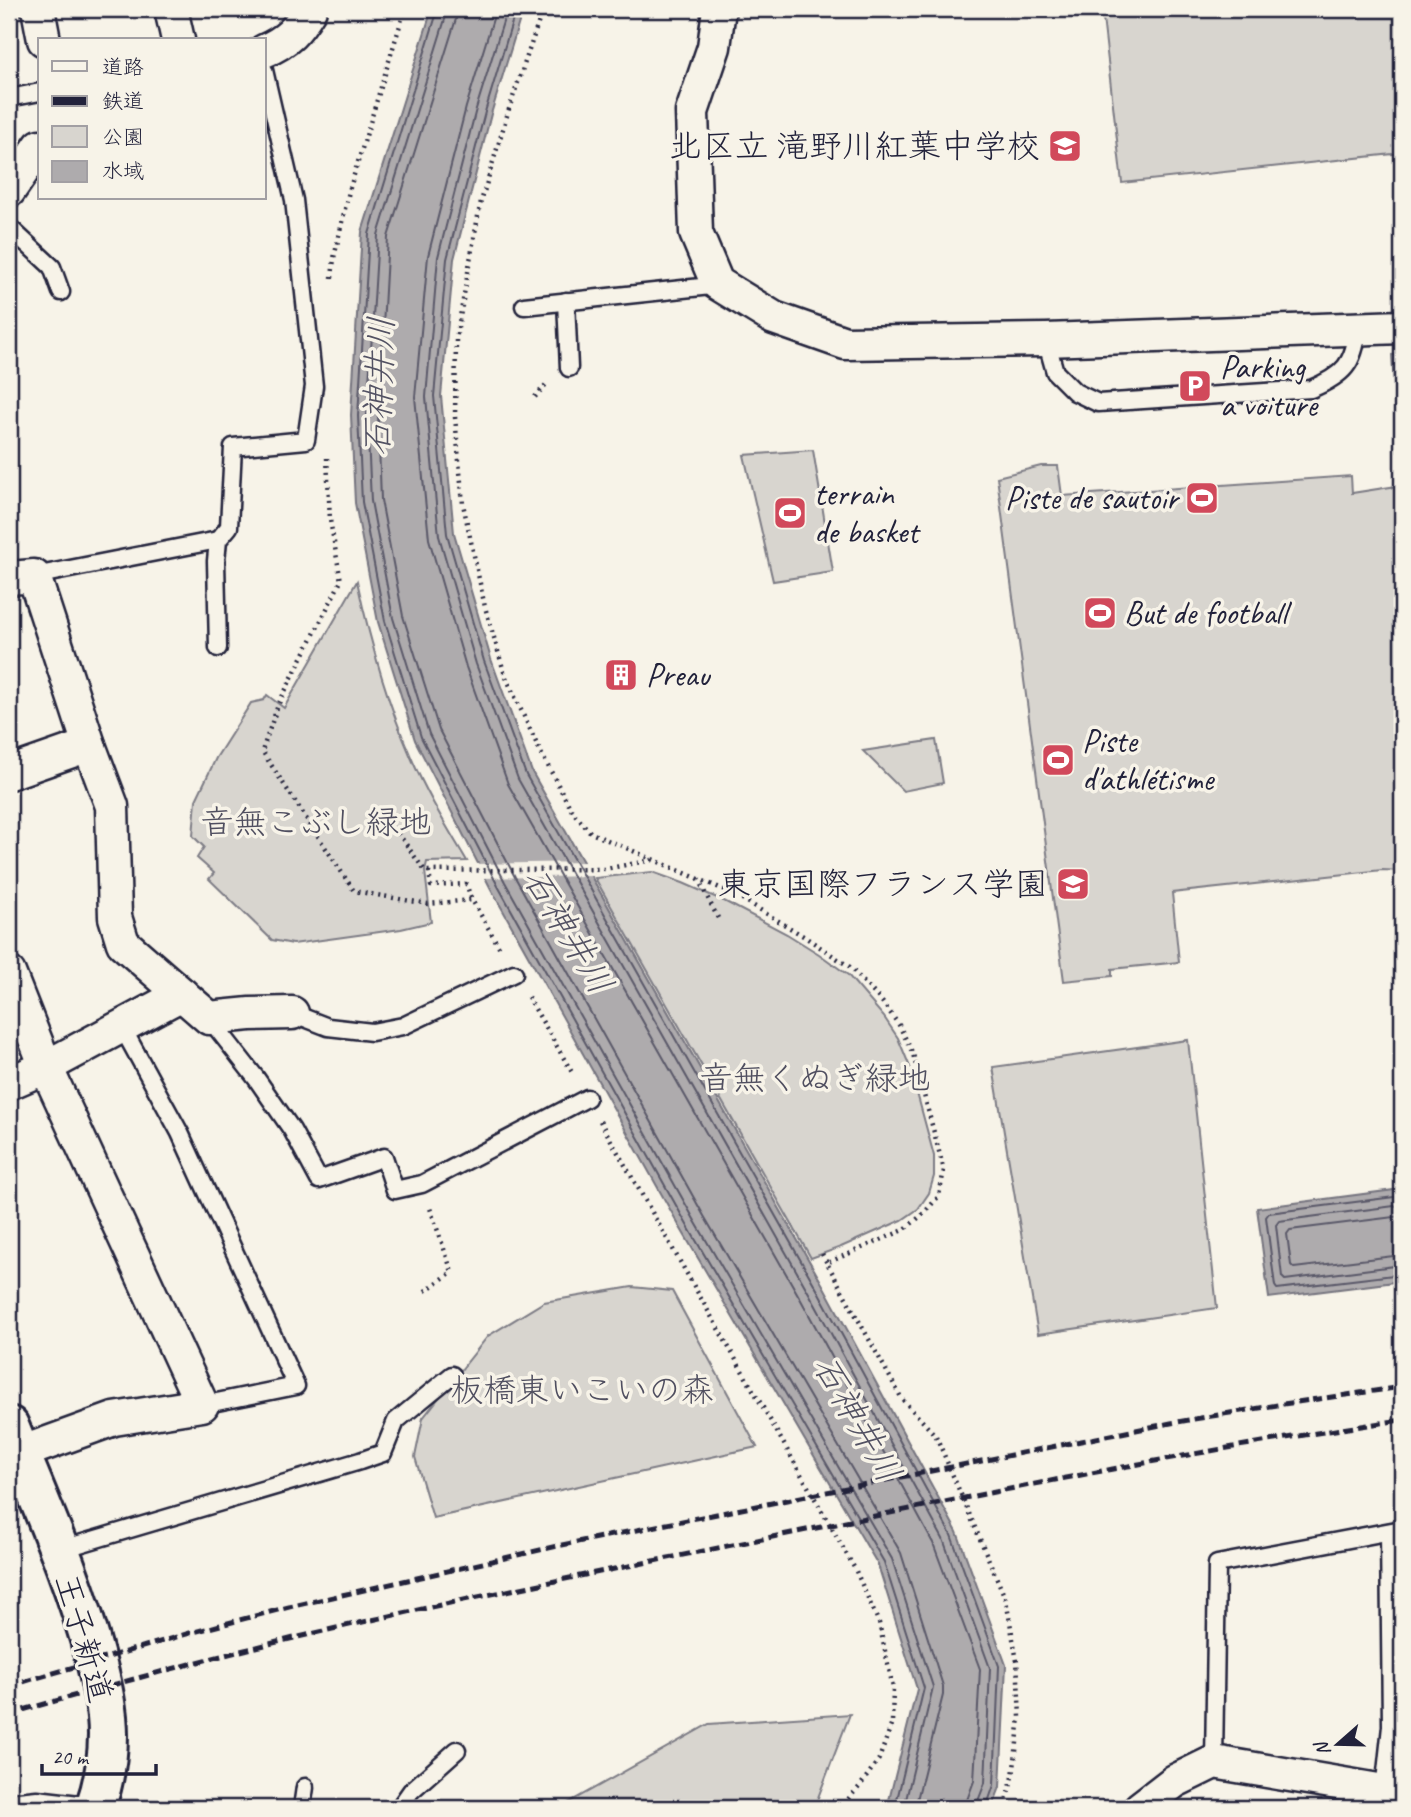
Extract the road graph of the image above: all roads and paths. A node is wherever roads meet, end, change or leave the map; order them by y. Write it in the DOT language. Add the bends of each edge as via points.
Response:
graph roads {
  1 [pos="38,9"];
  2 [pos="171,9"];
  3 [pos="310,9"];
  4 [pos="543,9"];
  5 [pos="719,9"];
  6 [pos="44,38"];
  7 [pos="178,38"];
  8 [pos="266,50"];
  9 [pos="266,79"];
  10 [pos="38,92"];
  11 [pos="9,98"];
  12 [pos="38,149"];
  13 [pos="9,191"];
  14 [pos="9,227"];
  15 [pos="721,285"];
  16 [pos="61,292"];
  17 [pos="566,301"];
  18 [pos="524,306"];
  19 [pos="1402,327"];
  20 [pos="1357,328"];
  21 [pos="1046,340"];
  22 [pos="569,368"];
  23 [pos="218,540"];
  24 [pos="22,577"];
  25 [pos="218,648"];
  26 [pos="278,705"];
  27 [pos="89,745"];
  28 [pos="9,773"];
  29 [pos="386,816"];
  30 [pos="653,860"];
  31 [pos="427,871"];
  32 [pos="698,879"];
  33 [pos="472,900"];
  34 [pos="718,918"];
  35 [pos="514,972"];
  36 [pos="9,973"];
  37 [pos="182,994"];
  38 [pos="292,1013"];
  39 [pos="209,1018"];
  40 [pos="122,1027"];
  41 [pos="46,1067"];
  42 [pos="9,1083"];
  43 [pos="587,1098"];
  44 [pos="422,1184"];
  45 [pos="822,1254"];
  46 [pos="827,1263"];
  47 [pos="425,1291"];
  48 [pos="452,1375"];
  49 [pos="202,1405"];
  50 [pos="14,1439"];
  51 [pos="1396,1531"];
  52 [pos="59,1550"];
  53 [pos="1396,1646"];
  54 [pos="457,1750"];
  55 [pos="1214,1762"];
  56 [pos="305,1787"];
  57 [pos="1389,1798"];
  58 [pos="9,1802"];
  59 [pos="96,1807"];
  60 [pos="302,1808"];
  61 [pos="399,1808"];
  62 [pos="840,1808"];
  63 [pos="1004,1808"];
  64 [pos="1140,1808"];
  1 -- 6 [label="street"];
  2 -- 7 [label="street"];
  3 -- 8 [label="street" via="296,31"];
  4 -- 30 [label="path" via="480,205 456,339 454,417 463,504 505,676 550,770 572,811 591,833"];
  5 -- 15 [label="street" via="714,47 692,112 696,233"];
  9 -- 23 [label="lane" via="294,200 314,386 306,439 233,447 229,527"];
  10 -- 11 [label="lane"];
  12 -- 13 [label="street"];
  14 -- 16 [label="lane" via="52,267"];
  15 -- 17 [label="lane"];
  15 -- 21 [label="street" via="774,318 845,343"];
  17 -- 18 [label="lane"];
  17 -- 22 [label="lane"];
  19 -- 20 [label="street"];
  20 -- 21 [label="street"];
  20 -- 21 [label="lane" via="1348,366 1311,389 1098,403 1075,392 1055,372"];
  23 -- 24 [label="lane"];
  23 -- 25 [label="lane"];
  24 -- 27 [label="street"];
  26 -- 33 [label="path" via="262,751 354,891 428,904"];
  27 -- 28 [label="street"];
  27 -- 37 [label="street" via="112,806 115,917 124,943"];
  29 -- 31 [label="path"];
  30 -- 31 [label="path" via="605,869"];
  30 -- 32 [label="path"];
  31 -- 33 [label="path" via="431,886 466,884"];
  32 -- 34 [label="path"];
  32 -- 46 [label="path" via="734,894 849,967 883,1003 913,1054 944,1170 939,1196 904,1230"];
  33 -- 35 [label="path"];
  35 -- 38 [label="lane" via="403,1026 372,1032 328,1027"];
  35 -- 43 [label="path"];
  36 -- 41 [label="street"];
  37 -- 39 [label="street"];
  37 -- 40 [label="street"];
  38 -- 39 [label="street"];
  39 -- 44 [label="lane" via="292,1130 319,1180 384,1157 395,1190"];
  40 -- 41 [label="street"];
  40 -- 49 [label="lane" via="180,1133 296,1387"];
  41 -- 42 [label="street"];
  41 -- 49 [label="street"];
  43 -- 44 [label="lane"];
  43 -- 62 [label="path" via="855,1569 879,1623 893,1688 892,1723 879,1759"];
  44 -- 47 [label="path" via="452,1272"];
  45 -- 46 [label="path"];
  46 -- 63 [label="path" via="902,1399 936,1436 1006,1600 1017,1661 1020,1717"];
  48 -- 52 [label="lane" via="396,1421 383,1453"];
  49 -- 50 [label="street"];
  50 -- 52 [label="street, 王子新道"];
  51 -- 53 [label="lane"];
  51 -- 55 [label="lane" via="1217,1564"];
  52 -- 59 [label="street, 王子新道" via="89,1635 107,1712 107,1753"];
  53 -- 57 [label="lane"];
  54 -- 61 [label="lane" via="411,1791"];
  55 -- 57 [label="street"];
  55 -- 64 [label="street" via="1175,1781"];
  56 -- 60 [label="lane"];
  58 -- 59 [label="lane" via="37,1799"];
}
